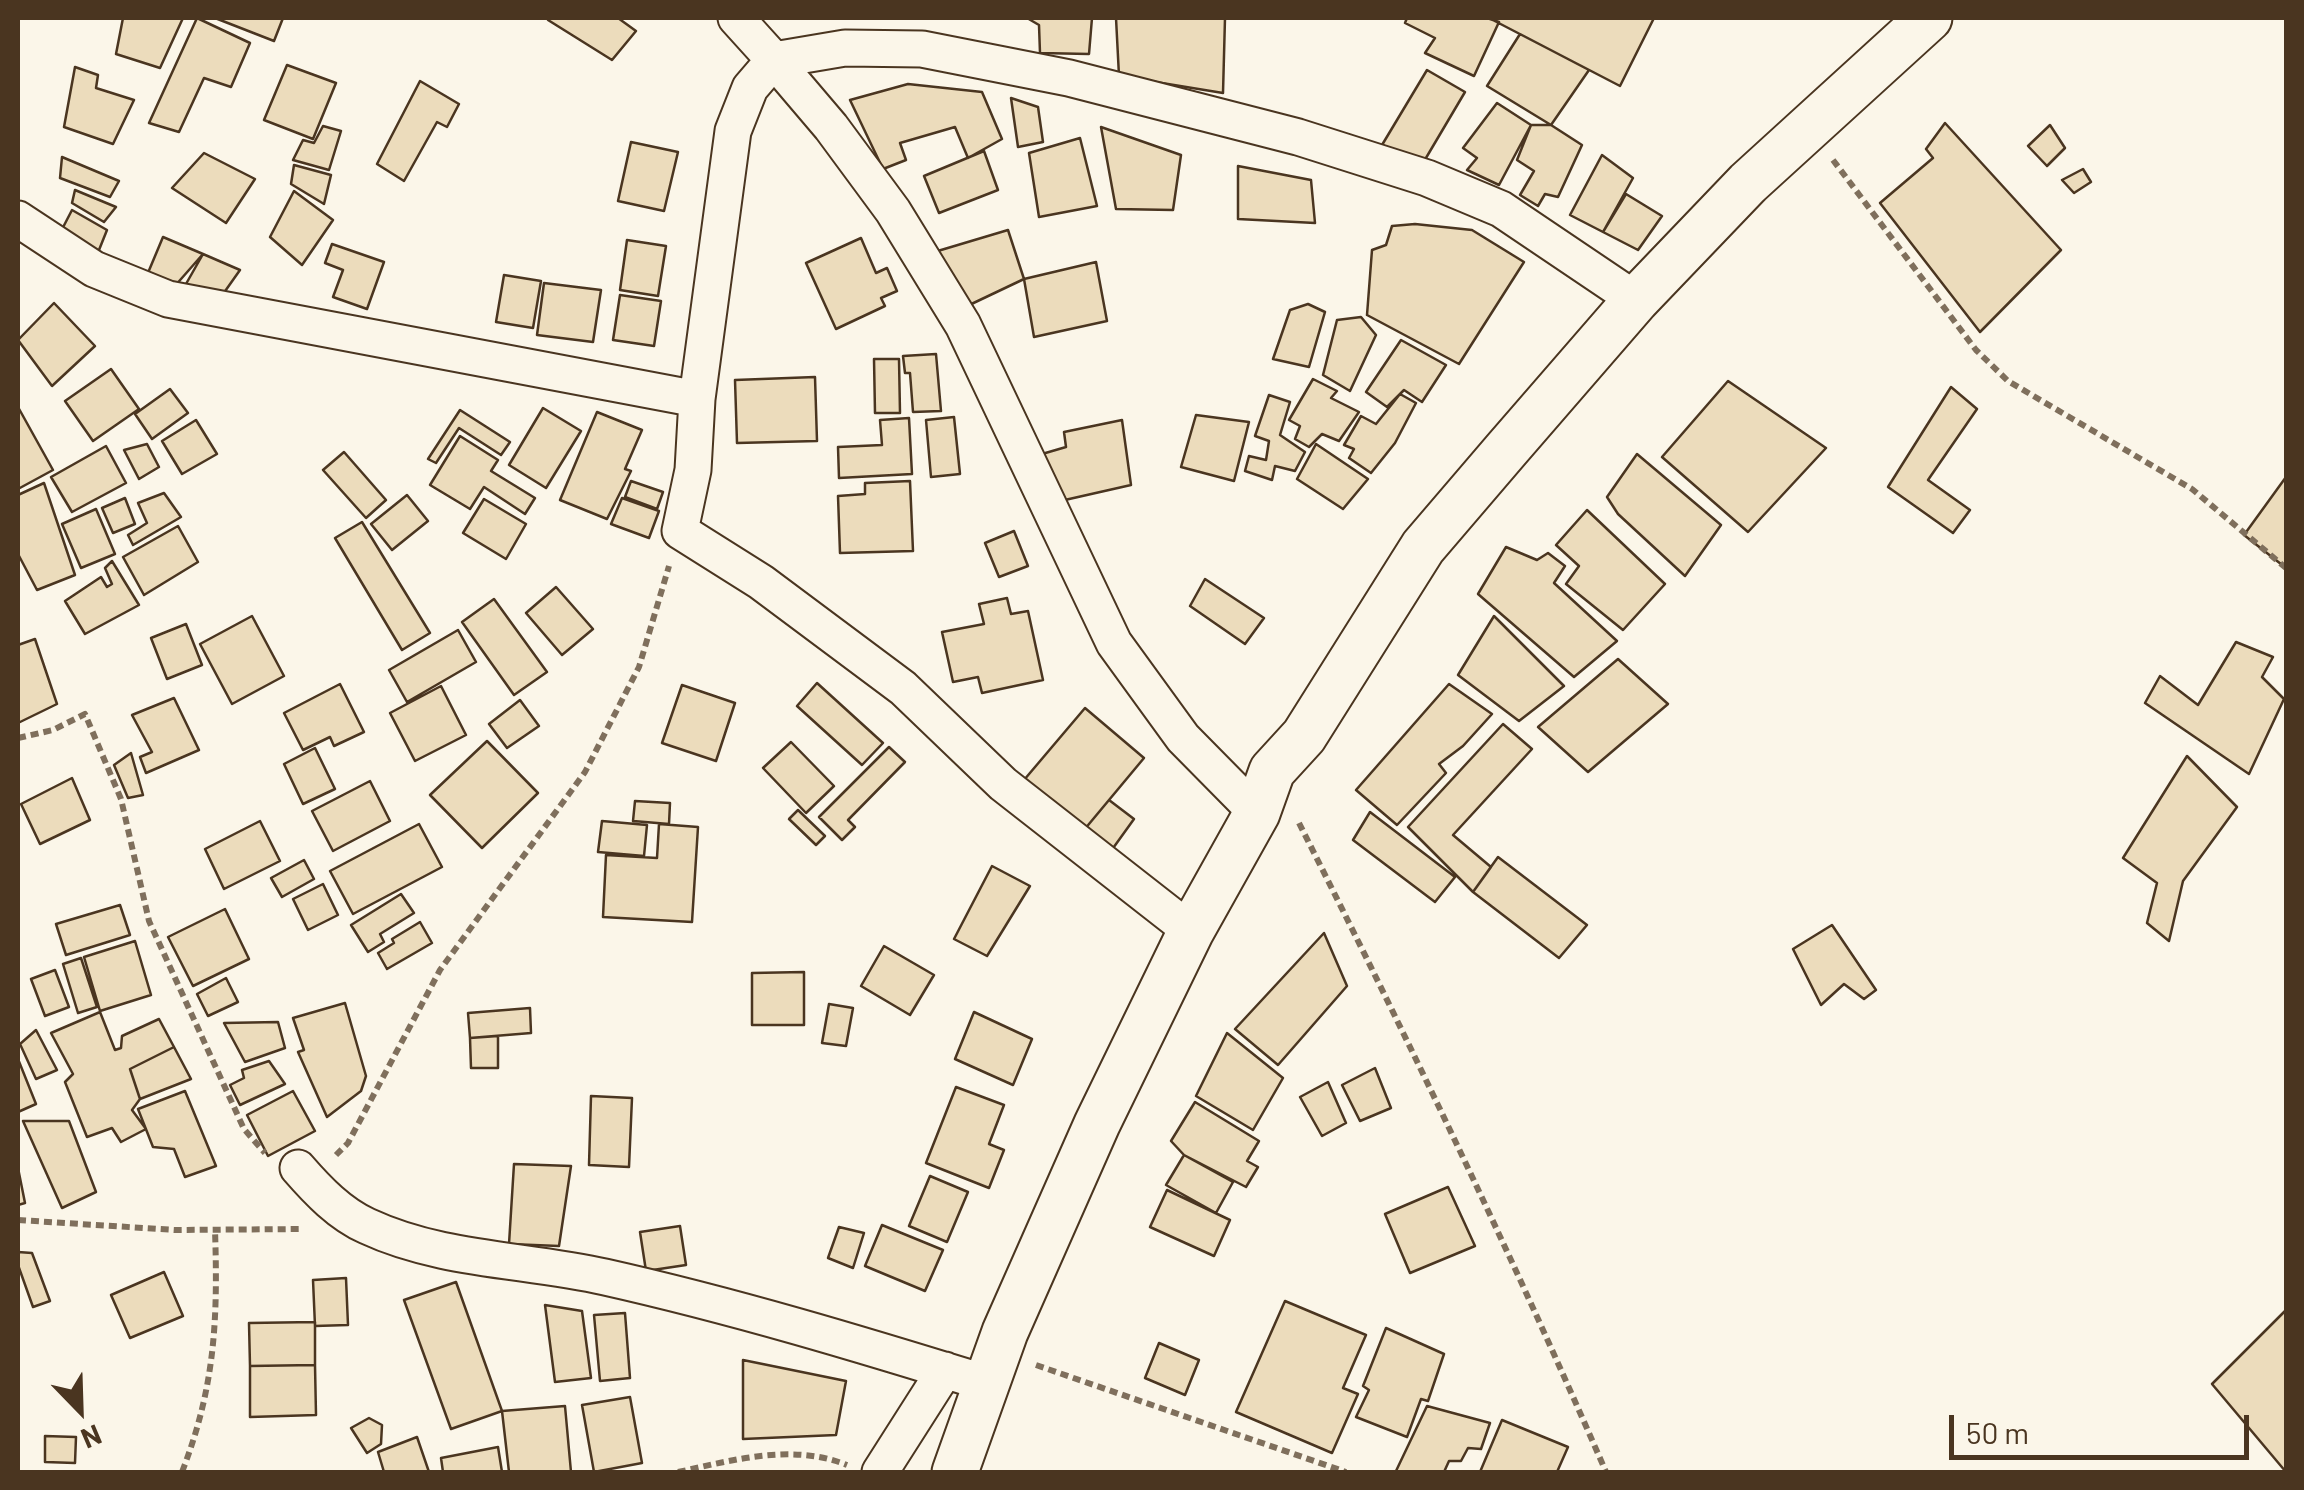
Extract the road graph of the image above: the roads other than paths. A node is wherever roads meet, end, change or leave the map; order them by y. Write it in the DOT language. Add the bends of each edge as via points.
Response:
graph roads {
  1 [pos="736,18"];
  2 [pos="1929,18"];
  3 [pos="774,60"];
  4 [pos="18,219"];
  5 [pos="1636,300"];
  6 [pos="696,399"];
  7 [pos="1257,814"];
  8 [pos="1190,932"];
  9 [pos="298,1168"];
  10 [pos="976,1368"];
  11 [pos="865,1469"];
  12 [pos="954,1472"];
  1 -- 3 [label="street"];
  2 -- 5 [label="street" via="1748,183"];
  3 -- 5 [label="street" via="845,48 922,49 1298,136 1501,208"];
  3 -- 6 [label="street" via="750,88 732,131"];
  3 -- 7 [label="street" via="892,211 962,325 1114,643 1183,738"];
  4 -- 6 [label="street" via="94,269 168,299"];
  5 -- 7 [label="street" via="1423,547 1304,736 1272,771"];
  6 -- 8 [label="street" via="693,470 680,531 762,582 903,688 1003,784"];
  7 -- 8 [label="street"];
  8 -- 10 [label="street"];
  9 -- 10 [label="street" via="329,1201 370,1228 469,1257 600,1276"];
  10 -- 11 [label="street"];
  10 -- 12 [label="street"];
}
